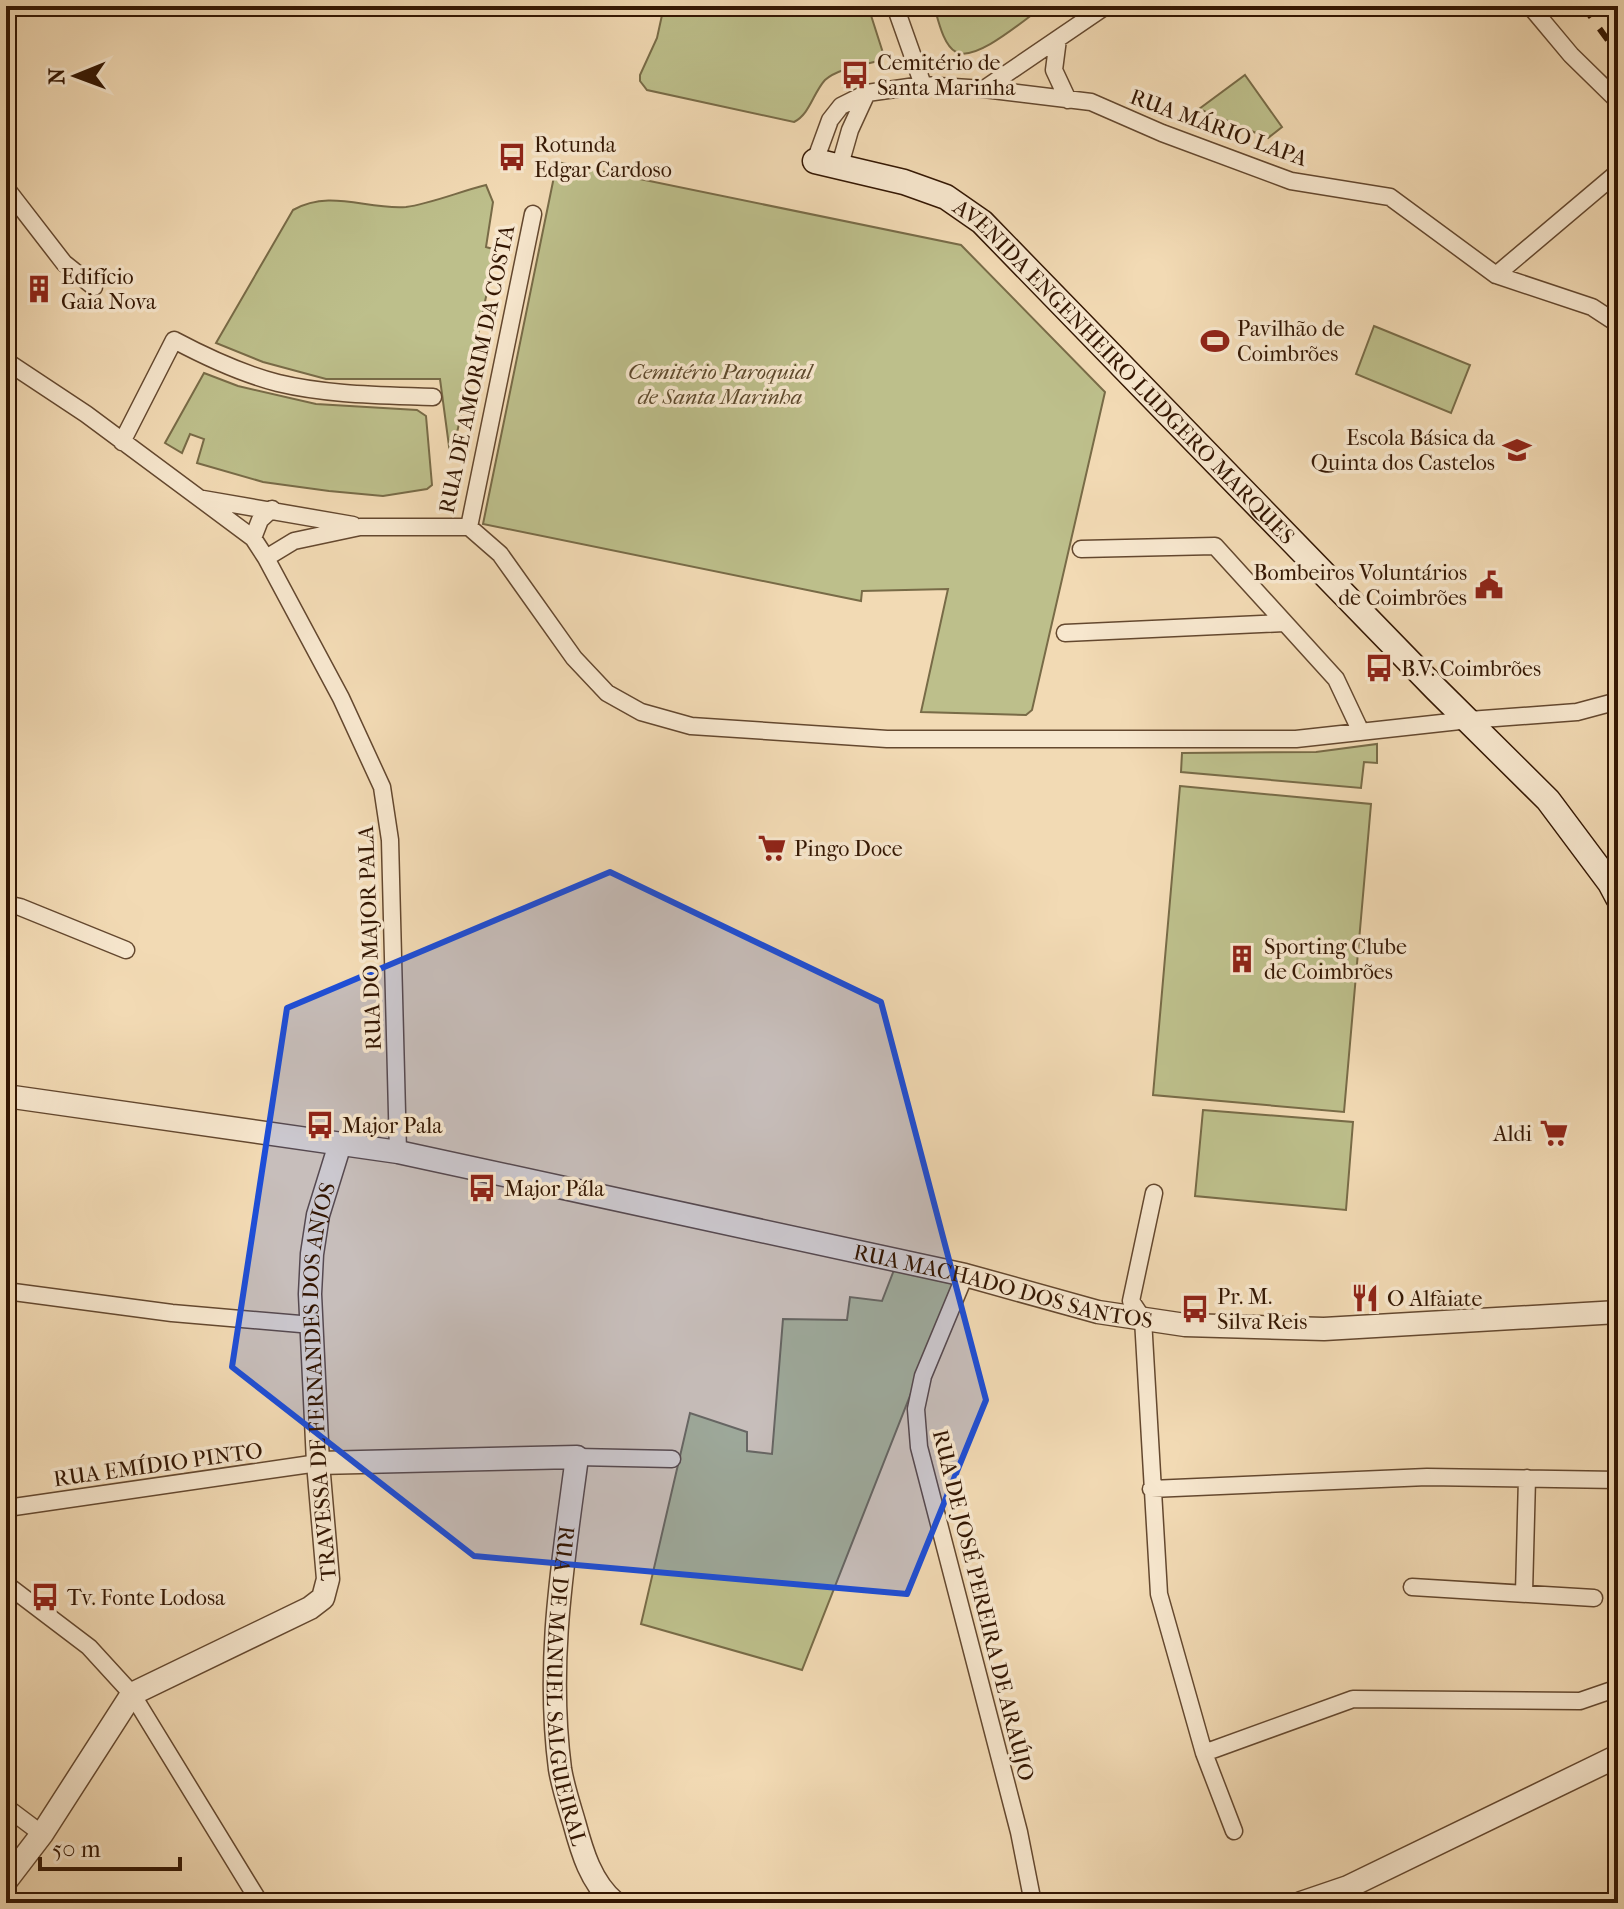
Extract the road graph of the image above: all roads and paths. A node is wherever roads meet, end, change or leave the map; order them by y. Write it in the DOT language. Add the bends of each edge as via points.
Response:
graph roads {
  1 [pos="895,6"];
  2 [pos="1106,6"];
  3 [pos="1530,6"];
  4 [pos="1058,39"];
  5 [pos="923,85"];
  6 [pos="984,89"];
  7 [pos="867,93"];
  8 [pos="1068,100"];
  9 [pos="1618,101"];
  10 [pos="815,161"];
  11 [pos="840,165"];
  12 [pos="1618,172"];
  13 [pos="6,188"];
  14 [pos="533,214"];
  15 [pos="1496,275"];
  16 [pos="94,287"];
  17 [pos="1618,324"];
  18 [pos="6,361"];
  19 [pos="433,397"];
  20 [pos="122,442"];
  21 [pos="201,498"];
  22 [pos="272,509"];
  23 [pos="360,527"];
  24 [pos="469,527"];
  25 [pos="253,538"];
  26 [pos="1081,549"];
  27 [pos="266,558"];
  28 [pos="1284,623"];
  29 [pos="1065,633"];
  30 [pos="1618,701"];
  31 [pos="1469,720"];
  32 [pos="1361,732"];
  33 [pos="1618,898"];
  34 [pos="6,904"];
  35 [pos="126,950"];
  36 [pos="6,1096"];
  37 [pos="340,1144"];
  38 [pos="398,1152"];
  39 [pos="1154,1193"];
  40 [pos="965,1275"];
  41 [pos="6,1291"];
  42 [pos="1618,1312"];
  43 [pos="1143,1319"];
  44 [pos="312,1325"];
  45 [pos="577,1457"];
  46 [pos="672,1459"];
  47 [pos="318,1463"];
  48 [pos="1527,1478"];
  49 [pos="1618,1480"];
  50 [pos="1151,1489"];
  51 [pos="6,1511"];
  52 [pos="6,1584"];
  53 [pos="1412,1587"];
  54 [pos="1524,1593"];
  55 [pos="1594,1598"];
  56 [pos="1612,1690"];
  57 [pos="132,1694"];
  58 [pos="1204,1753"];
  59 [pos="1618,1756"];
  60 [pos="6,1807"];
  61 [pos="1234,1831"];
  62 [pos="42,1834"];
  63 [pos="6,1881"];
  64 [pos="260,1903"];
  65 [pos="615,1903"];
  66 [pos="1033,1903"];
  67 [pos="1301,1903"];
  1 -- 5 [label="street"];
  2 -- 4 [label="street"];
  3 -- 9 [label="street"];
  4 -- 6 [label="street"];
  4 -- 8 [label="street" via="1054,70"];
  5 -- 6 [label="street, RUA MÁRIO LAPA"];
  5 -- 7 [label="street, RUA MÁRIO LAPA"];
  6 -- 8 [label="street, RUA MÁRIO LAPA"];
  7 -- 10 [label="street, RUA MÁRIO LAPA" via="841,106 830,120"];
  7 -- 11 [label="street"];
  8 -- 15 [label="street, RUA MÁRIO LAPA" via="1091,102 1291,181 1390,197"];
  10 -- 11 [label="main road, AVENIDA ENGENHEIRO LUDGERO MARQUES"];
  11 -- 31 [label="main road, AVENIDA ENGENHEIRO LUDGERO MARQUES" via="946,197 982,222"];
  12 -- 15 [label="street"];
  13 -- 16 [label="street" via="64,263"];
  14 -- 24 [label="street, RUA DE AMORIM DA COSTA"];
  15 -- 17 [label="street, RUA MÁRIO LAPA" via="1592,307"];
  18 -- 20 [label="street, RUA DO MAJOR PALA"];
  19 -- 20 [label="street" via="276,383 174,340"];
  20 -- 21 [label="street, RUA DO MAJOR PALA"];
  21 -- 22 [label="street, RUA DE AMORIM DA COSTA"];
  21 -- 25 [label="street, RUA DO MAJOR PALA"];
  22 -- 23 [label="street, RUA DE AMORIM DA COSTA"];
  22 -- 25 [label="street" via="260,520"];
  23 -- 24 [label="street, RUA DE AMORIM DA COSTA"];
  23 -- 27 [label="street, RUA DE AMORIM DA COSTA" via="294,541"];
  24 -- 32 [label="street" via="500,554 574,658 607,693 641,712 691,726 887,739 1296,739"];
  25 -- 27 [label="street, RUA DO MAJOR PALA"];
  26 -- 28 [label="street" via="1215,546"];
  27 -- 38 [label="street, RUA DO MAJOR PALA" via="382,787 390,840"];
  28 -- 29 [label="street"];
  28 -- 32 [label="street" via="1336,679"];
  30 -- 31 [label="street" via="1577,712"];
  31 -- 32 [label="street"];
  31 -- 33 [label="main road, AVENIDA ENGENHEIRO LUDGERO MARQUES" via="1548,800"];
  34 -- 35 [label="street"];
  36 -- 37 [label="street, RUA MACHADO DOS SANTOS"];
  37 -- 38 [label="street, RUA MACHADO DOS SANTOS"];
  37 -- 44 [label="street, TRAVESSA DE FERNANDES DOS ANJOS" via="318,1215"];
  38 -- 40 [label="street, RUA MACHADO DOS SANTOS"];
  39 -- 43 [label="street" via="1131,1301"];
  40 -- 43 [label="street, RUA MACHADO DOS SANTOS" via="1098,1312"];
  40 -- 66 [label="street, RUA DE JOSÉ PEREIRA DE ARAÚJO" via="923,1376 916,1409 919,1447"];
  41 -- 44 [label="street"];
  42 -- 43 [label="street, RUA MACHADO DOS SANTOS" via="1324,1329"];
  43 -- 50 [label="street"];
  44 -- 47 [label="street, TRAVESSA DE FERNANDES DOS ANJOS"];
  45 -- 46 [label="street"];
  45 -- 47 [label="street"];
  45 -- 65 [label="street, RUA DE MANUEL SALGUEIRAL" via="555,1621 553,1691 560,1772 584,1859"];
  47 -- 51 [label="street, RUA EMÍDIO PINTO"];
  47 -- 57 [label="street, TRAVESSA DE FERNANDES DOS ANJOS" via="328,1579 323,1598"];
  48 -- 49 [label="street"];
  48 -- 50 [label="street"];
  48 -- 54 [label="street"];
  50 -- 58 [label="street" via="1163,1616"];
  52 -- 57 [label="street" via="89,1647"];
  53 -- 54 [label="street"];
  54 -- 55 [label="street"];
  56 -- 58 [label="street" via="1580,1701 1353,1699"];
  57 -- 62 [label="street"];
  57 -- 64 [label="street"];
  58 -- 61 [label="street"];
  59 -- 67 [label="street" via="1348,1887"];
  60 -- 62 [label="street"];
  62 -- 63 [label="street"];
}
